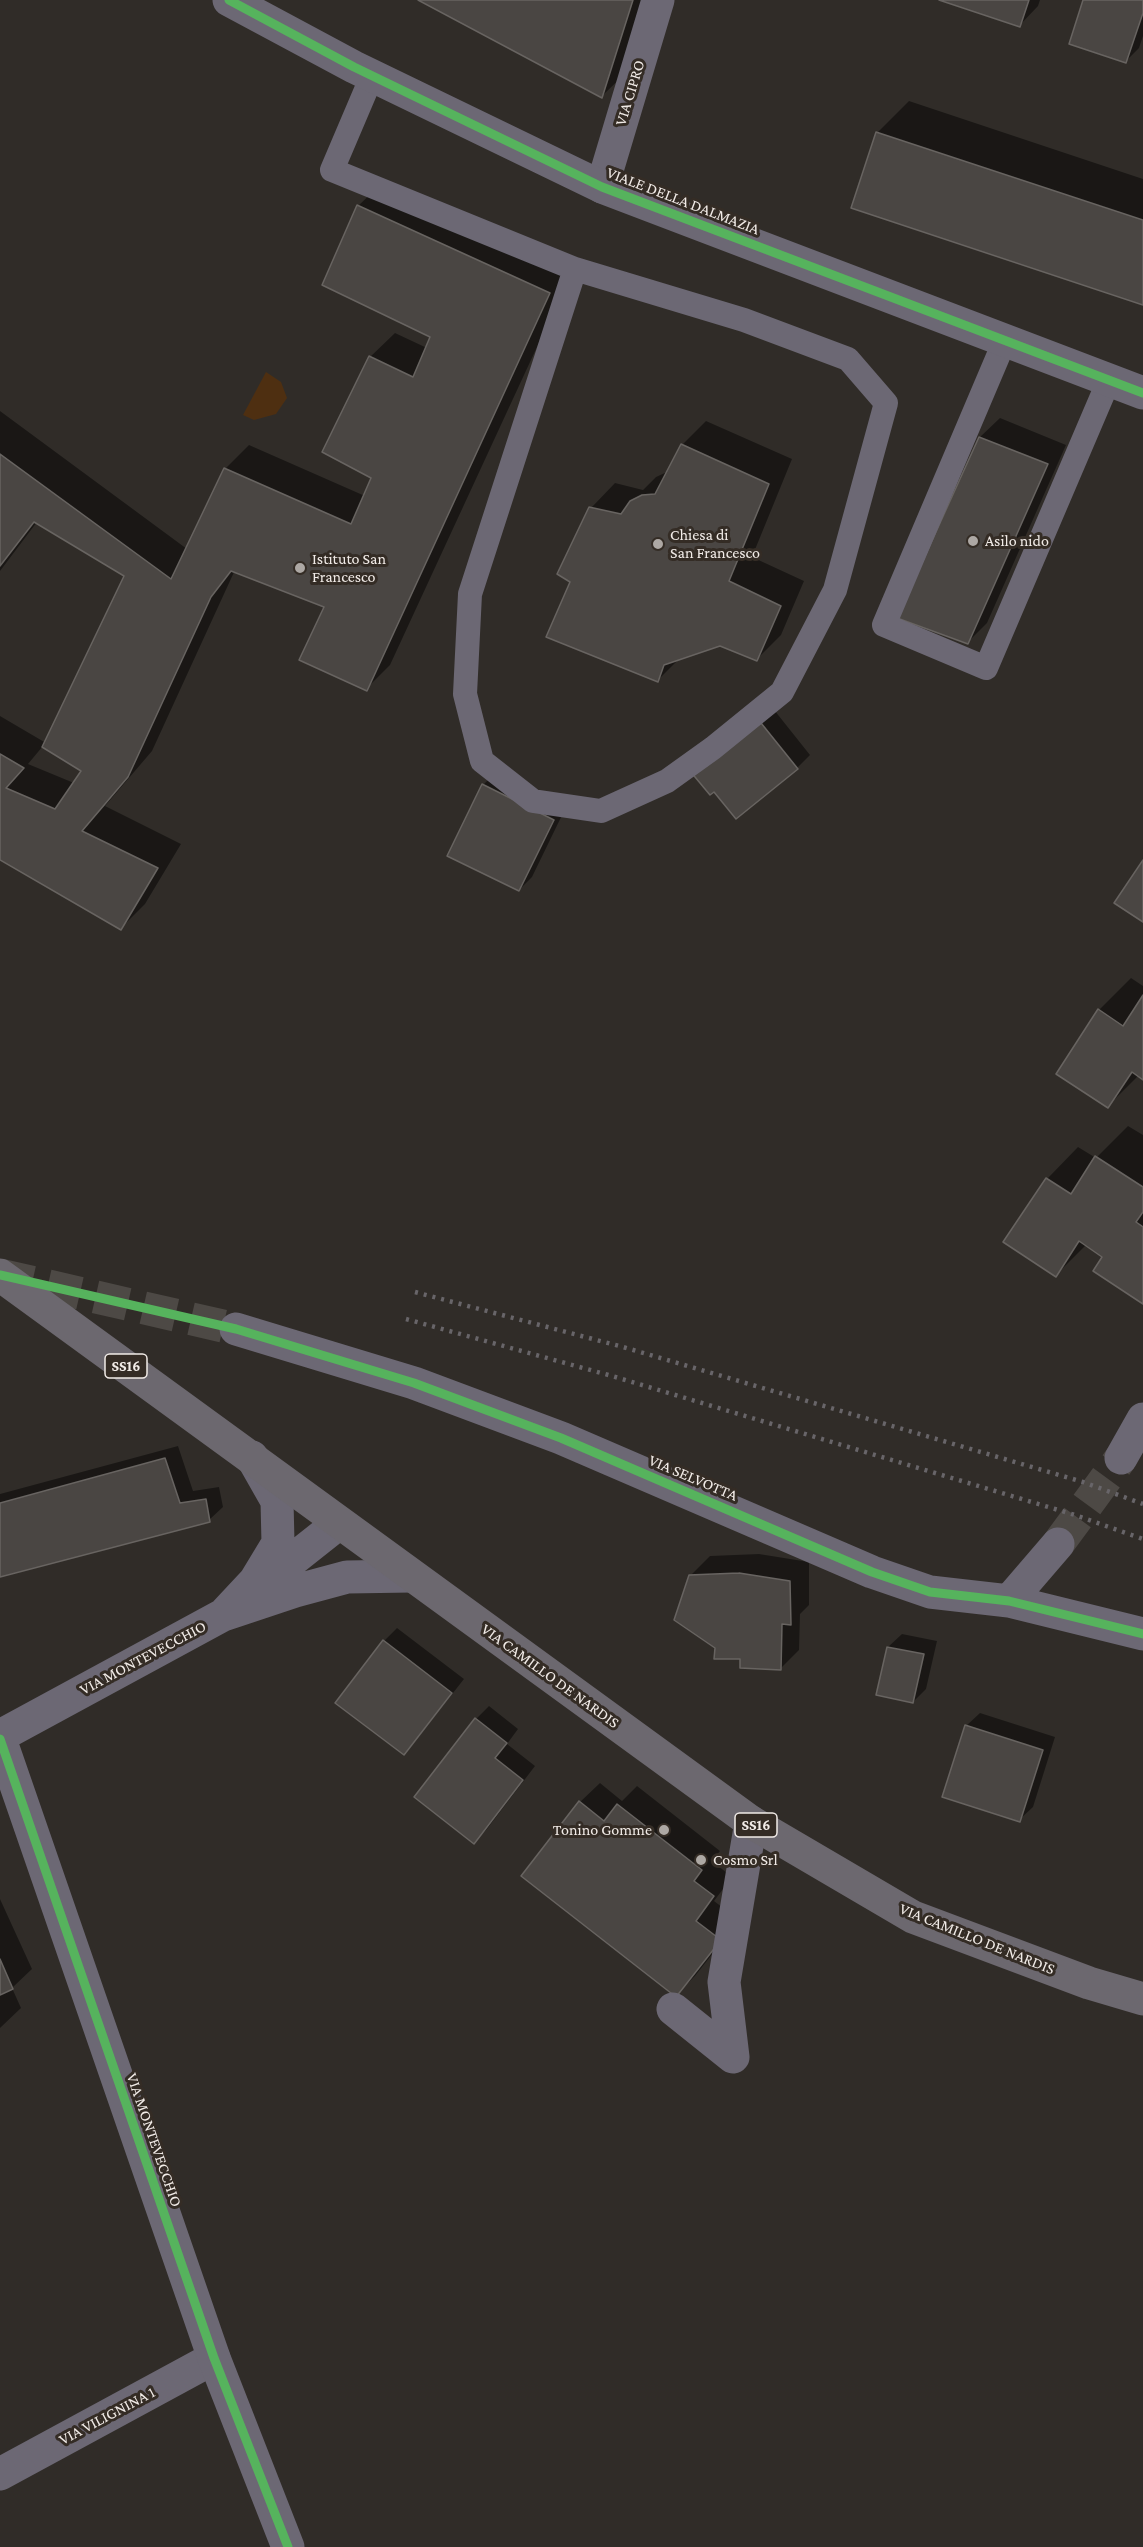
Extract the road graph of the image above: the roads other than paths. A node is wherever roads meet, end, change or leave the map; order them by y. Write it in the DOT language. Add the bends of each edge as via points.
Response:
graph roads {
  1 [pos="229,0"];
  2 [pos="658,0"];
  3 [pos="372,76"];
  4 [pos="602,187"];
  5 [pos="575,269"];
  6 [pos="1005,340"];
  7 [pos="1109,380"];
  8 [pos="1143,393"];
  9 [pos="0,1275"];
  10 [pos="236,1329"];
  11 [pos="1143,1419"];
  12 [pos="252,1457"];
  13 [pos="1121,1458"];
  14 [pos="339,1522"];
  15 [pos="1058,1544"];
  16 [pos="411,1576"];
  17 [pos="1009,1601"];
  18 [pos="223,1615"];
  19 [pos="1143,1634"];
  20 [pos="0,1738"];
  21 [pos="751,1822"];
  22 [pos="1143,1999"];
  23 [pos="673,2009"];
  24 [pos="214,2358"];
  25 [pos="0,2474"];
  26 [pos="288,2547"];
  1 -- 3 [label="street, VIALE DELLA DALMAZIA"];
  2 -- 4 [label="street, VIA CIPRO"];
  3 -- 4 [label="street, VIALE DELLA DALMAZIA"];
  3 -- 5 [label="lane" via="332,170"];
  4 -- 6 [label="street, VIALE DELLA DALMAZIA"];
  5 -- 5 [label="lane" via="470,594 465,694 482,761 533,801 602,811 667,781 782,692 835,590 886,403 848,359 744,320"];
  6 -- 7 [label="street, VIALE DELLA DALMAZIA"];
  6 -- 7 [label="lane" via="884,625 986,668"];
  7 -- 8 [label="street, VIALE DELLA DALMAZIA"];
  9 -- 12 [label="main road, VIA CAMILLO DE NARDIS / SS16"];
  10 -- 17 [label="street, VIA SELVOTTA" via="414,1383 561,1438 872,1572 930,1592"];
  11 -- 13 [label="street"];
  12 -- 14 [label="main road, VIA CAMILLO DE NARDIS / SS16"];
  12 -- 18 [label="street, VIA MONTEVECCHIO" via="277,1501 278,1543 255,1581"];
  14 -- 16 [label="main road, VIA CAMILLO DE NARDIS / SS16"];
  14 -- 18 [label="street, VIA MONTEVECCHIO"];
  15 -- 17 [label="street"];
  16 -- 18 [label="street, VIA MONTEVECCHIO" via="347,1577"];
  16 -- 21 [label="main road, VIA CAMILLO DE NARDIS / SS16"];
  17 -- 19 [label="street, VIA SELVOTTA"];
  18 -- 20 [label="street, VIA MONTEVECCHIO"];
  20 -- 24 [label="street, VIA MONTEVECCHIO"];
  21 -- 22 [label="main road, VIA CAMILLO DE NARDIS / SS16" via="913,1917 1089,1983"];
  21 -- 23 [label="street" via="724,1982 733,2057"];
  24 -- 25 [label="street, VIA VILIGNINA 1"];
  24 -- 26 [label="street, VIA MONTEVECCHIO"];
}
